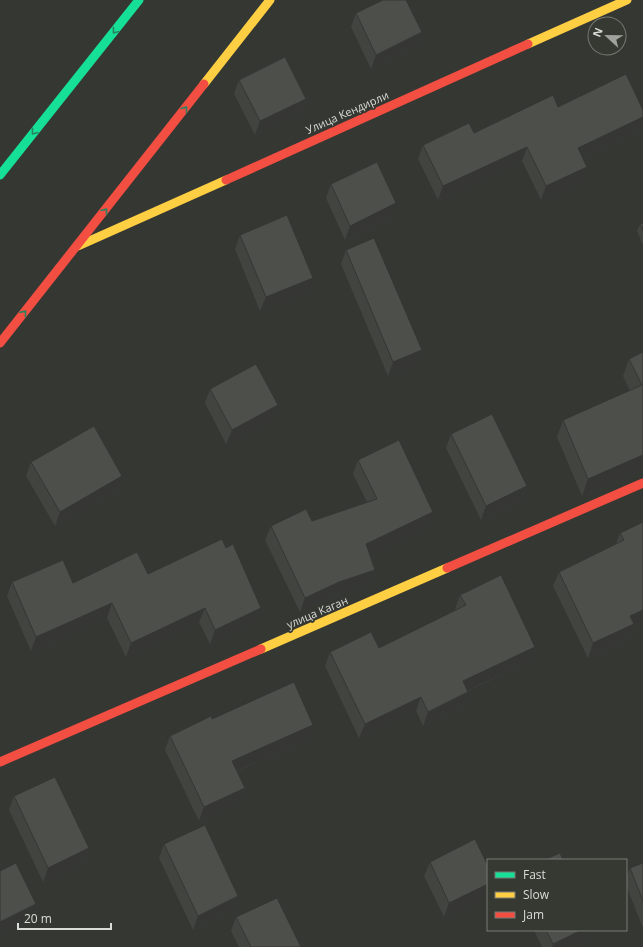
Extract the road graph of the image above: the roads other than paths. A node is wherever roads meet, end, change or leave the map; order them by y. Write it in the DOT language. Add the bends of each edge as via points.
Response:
graph roads {
  1 [pos="139,0"];
  2 [pos="270,0"];
  3 [pos="627,0"];
  4 [pos="0,175"];
  5 [pos="78,246"];
  6 [pos="0,343"];
  7 [pos="643,483"];
  8 [pos="0,762"];
  1 -- 4 [label="street, one-way"];
  5 -- 2 [label="street, one-way"];
  3 -- 5 [label="street, Улица Кендирли"];
  6 -- 5 [label="street, one-way"];
  7 -- 8 [label="street, улица Каган"];
}
